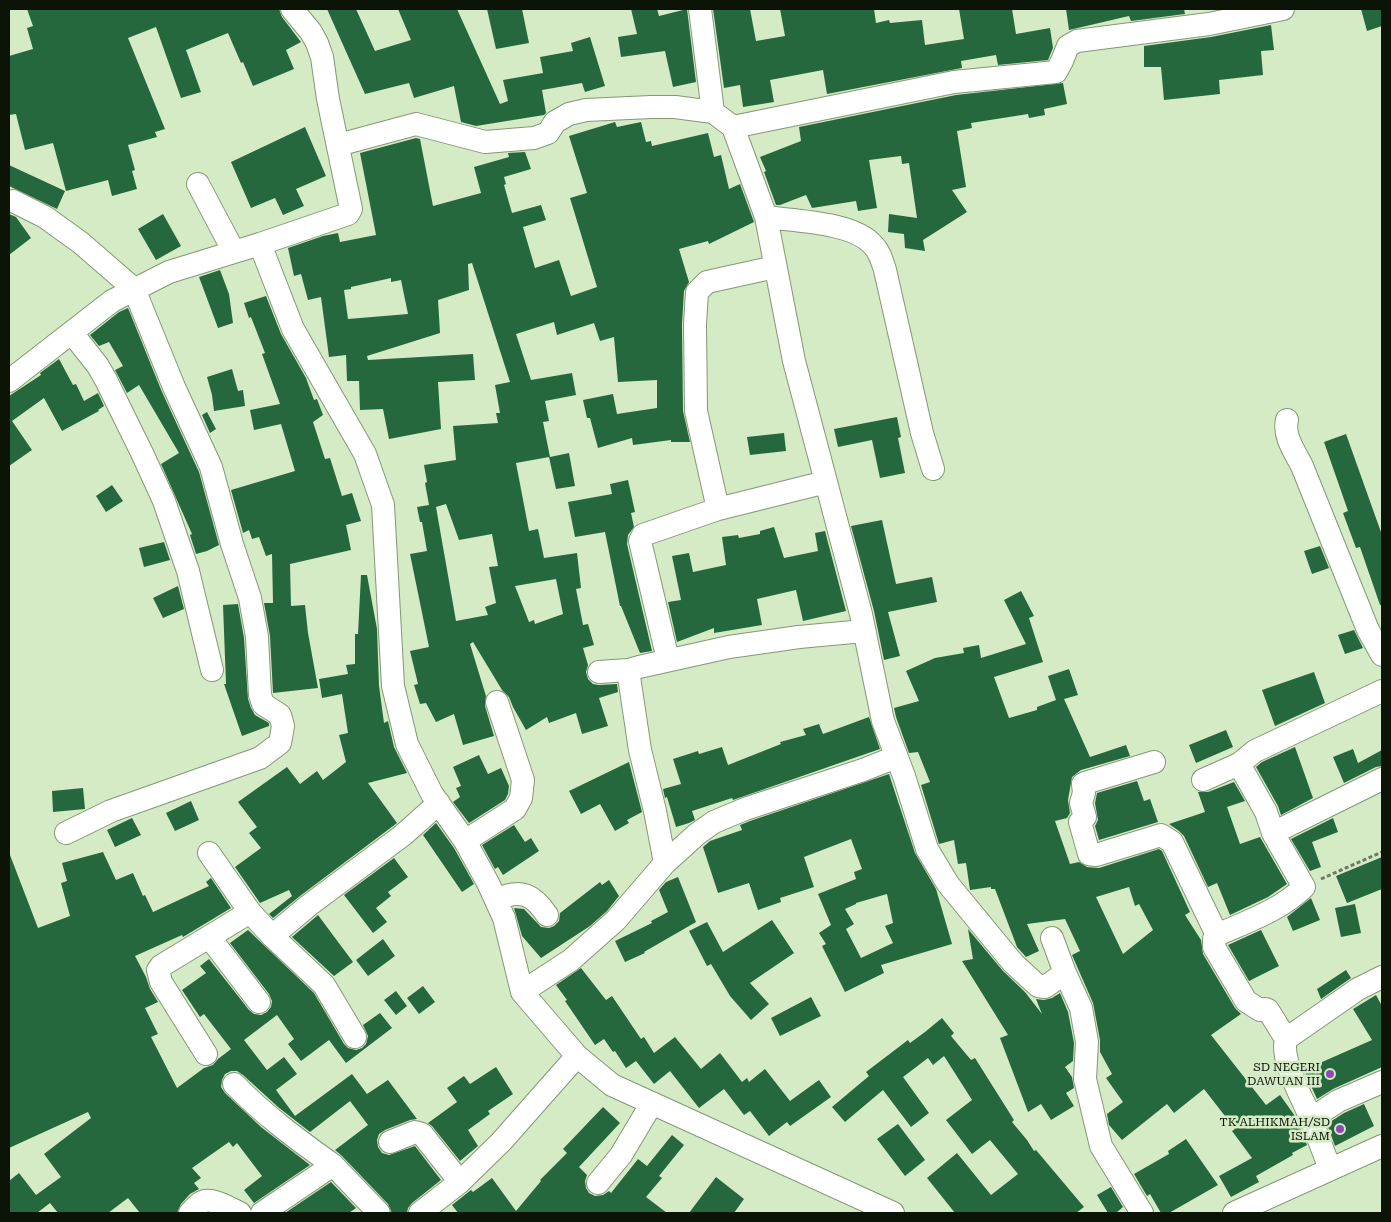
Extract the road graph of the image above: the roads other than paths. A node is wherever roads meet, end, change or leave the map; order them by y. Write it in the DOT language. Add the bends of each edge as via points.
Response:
graph roads {
  1 [pos="292,9"];
  2 [pos="700,9"];
  3 [pos="1284,9"];
  4 [pos="1208,17"];
  5 [pos="713,112"];
  6 [pos="733,127"];
  7 [pos="338,145"];
  8 [pos="198,184"];
  9 [pos="13,201"];
  10 [pos="766,217"];
  11 [pos="260,244"];
  12 [pos="234,252"];
  13 [pos="775,267"];
  14 [pos="134,289"];
  15 [pos="72,333"];
  16 [pos="9,381"];
  17 [pos="1287,420"];
  18 [pos="933,469"];
  19 [pos="826,482"];
  20 [pos="718,509"];
  21 [pos="864,631"];
  22 [pos="1382,655"];
  23 [pos="668,660"];
  24 [pos="212,670"];
  25 [pos="628,670"];
  26 [pos="599,672"];
  27 [pos="1382,691"];
  28 [pos="497,702"];
  29 [pos="896,757"];
  30 [pos="1154,762"];
  31 [pos="1239,764"];
  32 [pos="1382,779"];
  33 [pos="1203,780"];
  34 [pos="438,803"];
  35 [pos="66,833"];
  36 [pos="1274,833"];
  37 [pos="465,841"];
  38 [pos="209,853"];
  39 [pos="665,863"];
  40 [pos="496,900"];
  41 [pos="250,912"];
  42 [pos="547,915"];
  43 [pos="1217,935"];
  44 [pos="272,936"];
  45 [pos="210,938"];
  46 [pos="1052,938"];
  47 [pos="1065,973"];
  48 [pos="1382,977"];
  49 [pos="522,992"];
  50 [pos="259,1002"];
  51 [pos="355,1037"];
  52 [pos="1286,1039"];
  53 [pos="206,1054"];
  54 [pos="577,1056"];
  55 [pos="1382,1082"];
  56 [pos="234,1084"];
  57 [pos="652,1103"];
  58 [pos="1311,1119"];
  59 [pos="390,1142"];
  60 [pos="1382,1146"];
  61 [pos="333,1165"];
  62 [pos="1330,1169"];
  63 [pos="460,1182"];
  64 [pos="598,1183"];
  65 [pos="190,1213"];
  66 [pos="240,1213"];
  67 [pos="262,1213"];
  68 [pos="379,1213"];
  69 [pos="420,1213"];
  70 [pos="892,1213"];
  71 [pos="1142,1213"];
  72 [pos="1234,1213"];
  1 -- 7 [label="street" via="311,32 322,57"];
  2 -- 5 [label="street"];
  3 -- 4 [label="street"];
  4 -- 6 [label="street" via="1077,41 1068,46 1056,72 954,82"];
  5 -- 6 [label="street"];
  5 -- 7 [label="street" via="651,107 586,110 569,114 555,122 548,133 534,138 485,142 416,124"];
  6 -- 10 [label="street"];
  7 -- 11 [label="street" via="351,209 348,214"];
  8 -- 12 [label="street"];
  9 -- 14 [label="street" via="45,217 81,243"];
  10 -- 13 [label="street"];
  10 -- 18 [label="street" via="851,231 866,238 876,249 885,270"];
  11 -- 12 [label="street"];
  11 -- 34 [label="street" via="293,329 365,454 376,482 383,505 393,686 407,744"];
  12 -- 14 [label="street" via="170,272"];
  13 -- 19 [label="street" via="794,361"];
  13 -- 20 [label="street" via="707,282 697,292 696,411"];
  14 -- 15 [label="street" via="112,301"];
  14 -- 35 [label="street" via="211,467 250,598 257,637 260,695 263,704 280,715 283,726 280,743 260,758 111,811"];
  15 -- 16 [label="street"];
  15 -- 24 [label="street" via="106,380 164,501 188,572"];
  17 -- 22 [label="street" via="1289,440 1368,630"];
  19 -- 20 [label="street"];
  19 -- 21 [label="street"];
  20 -- 23 [label="street" via="643,535 640,541"];
  21 -- 23 [label="street" via="728,647"];
  21 -- 29 [label="street" via="883,722"];
  23 -- 25 [label="street"];
  25 -- 26 [label="street"];
  25 -- 39 [label="street" via="640,750"];
  27 -- 31 [label="street" via="1255,751"];
  28 -- 37 [label="street" via="523,780 521,798 516,809"];
  29 -- 39 [label="street" via="714,822"];
  29 -- 47 [label="street" via="927,849 948,884 1013,963 1038,986 1045,987"];
  30 -- 43 [label="street" via="1083,784 1081,803 1084,817 1080,822 1089,854 1096,855 1161,835 1167,837"];
  31 -- 33 [label="street"];
  31 -- 36 [label="street"];
  32 -- 36 [label="street"];
  34 -- 37 [label="street"];
  34 -- 44 [label="street" via="403,835"];
  36 -- 43 [label="street" via="1304,887 1289,900"];
  37 -- 40 [label="street"];
  38 -- 41 [label="street"];
  39 -- 49 [label="street" via="616,920 571,960"];
  40 -- 42 [label="street" via="517,893 532,897"];
  40 -- 49 [label="street" via="504,918"];
  41 -- 44 [label="street"];
  41 -- 45 [label="street"];
  43 -- 52 [label="street" via="1214,947 1246,1001 1260,1010 1268,1010"];
  44 -- 51 [label="street" via="324,986"];
  45 -- 50 [label="street"];
  45 -- 53 [label="street" via="158,970 161,982"];
  46 -- 47 [label="street"];
  47 -- 71 [label="street" via="1081,1008 1087,1042 1085,1079 1101,1146"];
  48 -- 52 [label="street" via="1358,989"];
  49 -- 54 [label="street"];
  52 -- 58 [label="street" via="1289,1068"];
  54 -- 57 [label="street" via="612,1085"];
  54 -- 63 [label="street" via="501,1142"];
  55 -- 58 [label="street" via="1338,1101"];
  56 -- 61 [label="street" via="287,1133"];
  57 -- 64 [label="street" via="621,1155"];
  57 -- 70 [label="street"];
  58 -- 62 [label="street"];
  59 -- 63 [label="street" via="415,1132 422,1134"];
  60 -- 62 [label="street"];
  61 -- 67 [label="street"];
  61 -- 68 [label="street"];
  62 -- 72 [label="street"];
  63 -- 69 [label="street"];
  65 -- 66 [label="street" via="207,1201"];
}
